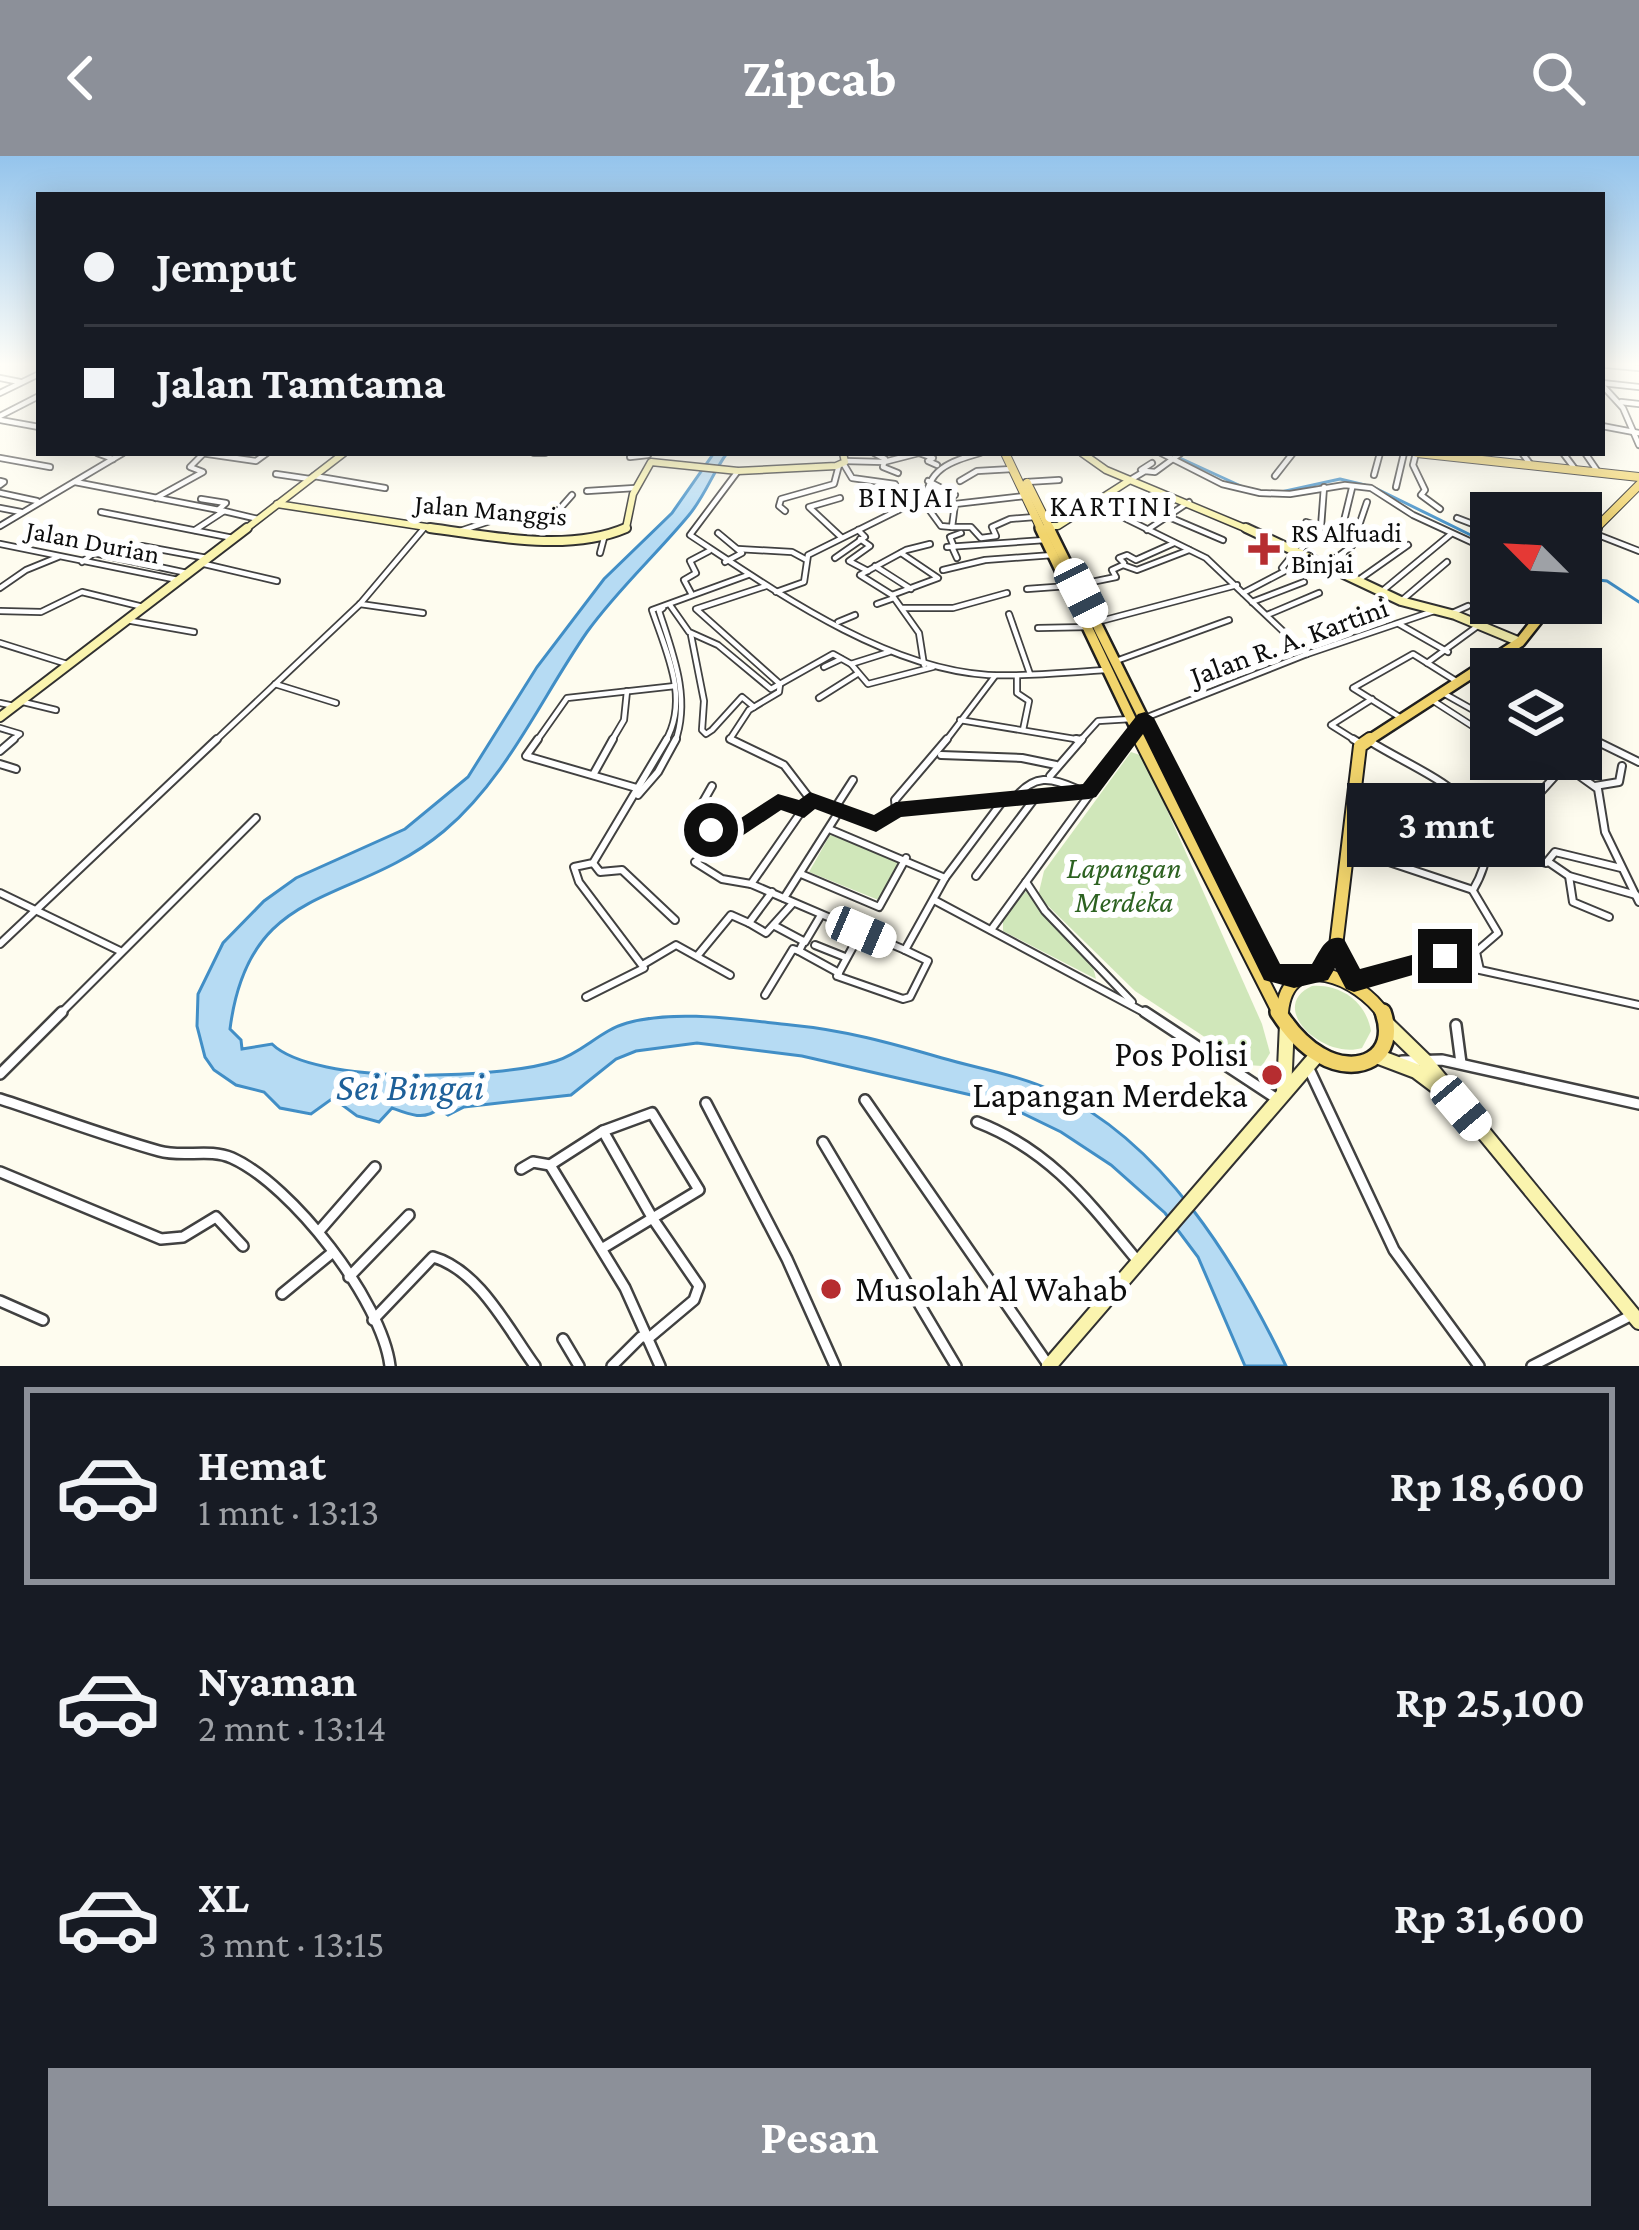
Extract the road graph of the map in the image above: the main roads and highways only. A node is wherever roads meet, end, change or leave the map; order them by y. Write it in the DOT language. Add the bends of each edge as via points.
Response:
graph roads {
  1 [pos="1009,456"];
  2 [pos="1484,457"];
  3 [pos="1019,476"];
  4 [pos="1638,486"];
  5 [pos="1036,513"];
  6 [pos="1602,524"];
  7 [pos="1074,589"];
  8 [pos="1534,624"];
  9 [pos="1514,648"];
  10 [pos="1470,678"];
  11 [pos="1141,724"];
  12 [pos="1169,801"];
  13 [pos="1186,801"];
  14 [pos="1336,946"];
  15 [pos="1320,973"];
  16 [pos="1294,978"];
  17 [pos="1368,996"];
  18 [pos="1284,1017"];
  1 -- 3 [label="main road"];
  2 -- 4 [label="main road" via="1598,472"];
  3 -- 5 [label="main road"];
  3 -- 5 [label="main road"];
  4 -- 6 [label="main road"];
  5 -- 7 [label="main road"];
  5 -- 7 [label="main road"];
  7 -- 11 [label="main road"];
  8 -- 9 [label="main road"];
  10 -- 14 [label="main road" via="1363,742"];
  11 -- 12 [label="main road" via="1141,744"];
  11 -- 13 [label="main road"];
  12 -- 13 [label="main road"];
  12 -- 18 [label="main road" via="1266,997"];
  13 -- 16 [label="main road" via="1265,965"];
  14 -- 15 [label="main road"];
  14 -- 17 [label="main road"];
  15 -- 16 [label="main road"];
  15 -- 17 [label="main road"];
  16 -- 18 [label="main road" via="1282,994"];
  17 -- 18 [label="main road" via="1388,1038 1379,1057 1312,1060"];
}
